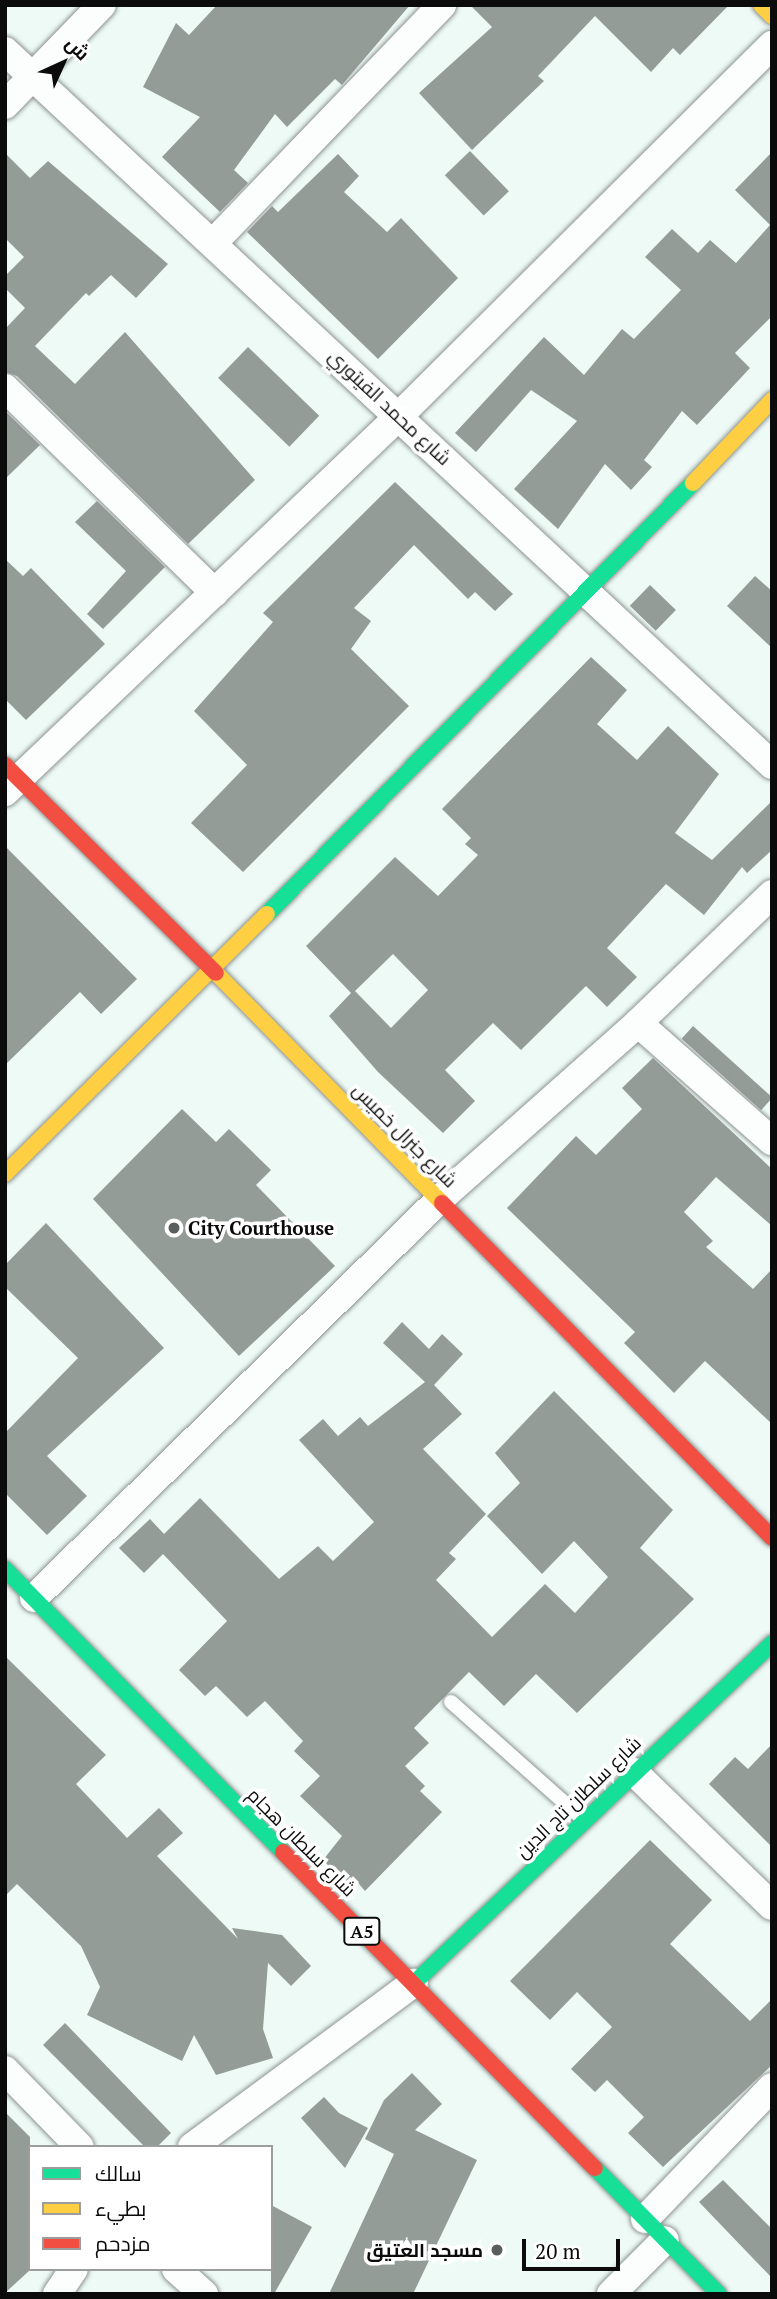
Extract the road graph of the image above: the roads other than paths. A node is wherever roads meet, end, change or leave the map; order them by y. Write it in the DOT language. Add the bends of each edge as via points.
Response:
graph roads {
  1 [pos="102,5"];
  2 [pos="442,5"];
  3 [pos="761,5"];
  4 [pos="772,16"];
  5 [pos="772,45"];
  6 [pos="5,51"];
  7 [pos="33,76"];
  8 [pos="5,104"];
  9 [pos="214,242"];
  10 [pos="5,388"];
  11 [pos="772,400"];
  12 [pos="400,415"];
  13 [pos="215,593"];
  14 [pos="587,595"];
  15 [pos="772,765"];
  16 [pos="10,779"];
  17 [pos="772,894"];
  18 [pos="213,970"];
  19 [pos="638,1023"];
  20 [pos="772,1141"];
  21 [pos="5,1174"];
  22 [pos="440,1199"];
  23 [pos="772,1538"];
  24 [pos="5,1569"];
  25 [pos="34,1598"];
  26 [pos="772,1643"];
  27 [pos="450,1702"];
  28 [pos="634,1772"];
  29 [pos="584,1820"];
  30 [pos="772,1906"];
  31 [pos="414,1983"];
  32 [pos="5,2070"];
  33 [pos="772,2087"];
  34 [pos="78,2145"];
  35 [pos="195,2145"];
  36 [pos="645,2219"];
  37 [pos="665,2240"];
  38 [pos="73,2271"];
  39 [pos="178,2271"];
  40 [pos="57,2294"];
  41 [pos="204,2294"];
  42 [pos="611,2294"];
  43 [pos="719,2294"];
  1 -- 7 [label="street"];
  2 -- 9 [label="street"];
  3 -- 4 [label="main road"];
  5 -- 12 [label="street"];
  6 -- 7 [label="street, شارع محمد الفيتوري"];
  7 -- 8 [label="street"];
  7 -- 9 [label="street, شارع محمد الفيتوري"];
  9 -- 12 [label="street, شارع محمد الفيتوري"];
  10 -- 13 [label="street"];
  11 -- 14 [label="main road"];
  12 -- 13 [label="street"];
  12 -- 14 [label="street, شارع محمد الفيتوري"];
  13 -- 16 [label="street"];
  14 -- 15 [label="street, شارع محمد الفيتوري"];
  14 -- 18 [label="main road"];
  16 -- 18 [label="main road, شارع جنرال خميس"];
  17 -- 19 [label="street"];
  18 -- 21 [label="main road"];
  18 -- 22 [label="main road, شارع جنرال خميس"];
  19 -- 20 [label="street"];
  19 -- 22 [label="street"];
  22 -- 23 [label="main road, شارع جنرال خميس"];
  22 -- 25 [label="street"];
  24 -- 25 [label="main road, شارع سلطان هجام / A5"];
  25 -- 31 [label="main road, شارع سلطان هجام / A5"];
  26 -- 28 [label="main road, شارع سلطان تاج الدين"];
  27 -- 29 [label="lane"];
  28 -- 29 [label="main road, شارع سلطان تاج الدين"];
  28 -- 30 [label="street"];
  29 -- 31 [label="main road, شارع سلطان تاج الدين"];
  31 -- 35 [label="street"];
  31 -- 36 [label="main road, شارع سلطان هجام / A5"];
  32 -- 34 [label="street"];
  33 -- 36 [label="street"];
  36 -- 37 [label="main road, شارع سلطان هجام / A5"];
  37 -- 42 [label="street"];
  37 -- 43 [label="main road, شارع سلطان هجام / A5"];
  38 -- 40 [label="street"];
  39 -- 41 [label="street"];
}
